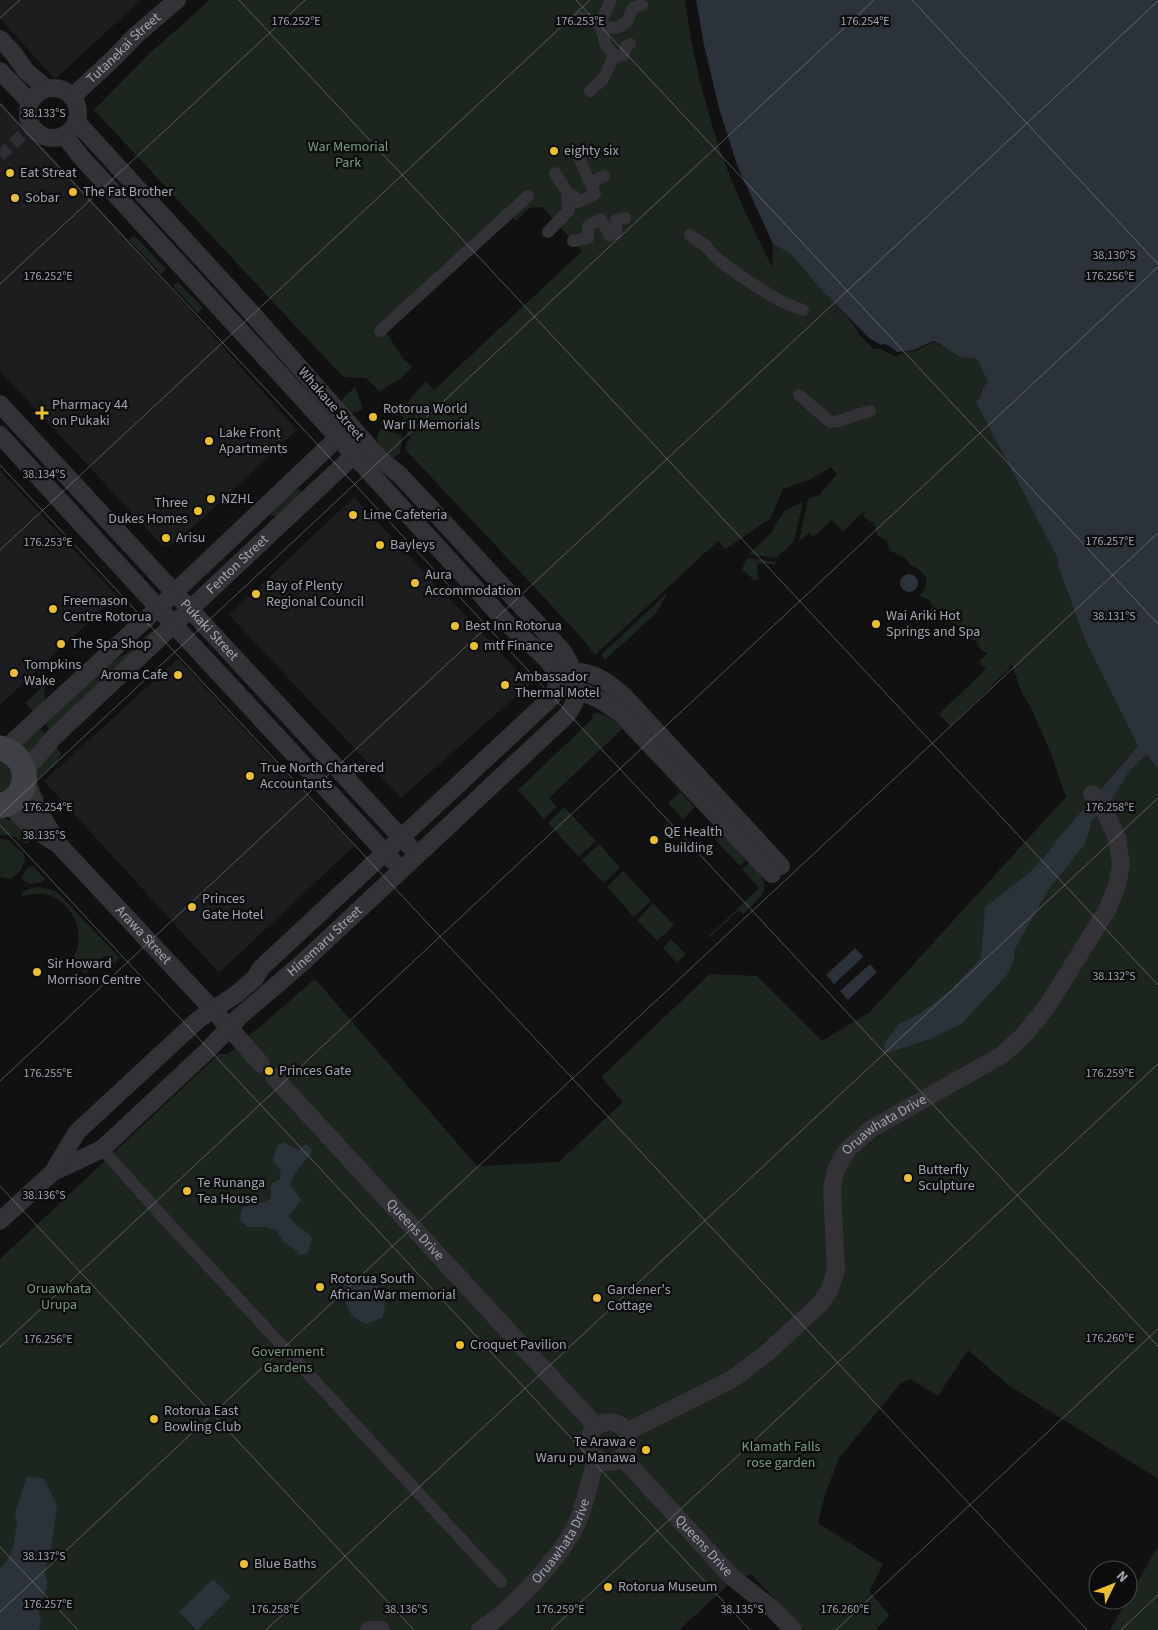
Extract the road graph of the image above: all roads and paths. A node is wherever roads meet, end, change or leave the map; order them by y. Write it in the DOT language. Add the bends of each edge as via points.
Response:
graph roads {
  1 [pos="177,0"];
  2 [pos="611,0"];
  3 [pos="642,5"];
  4 [pos="581,17"];
  5 [pos="627,21"];
  6 [pos="600,24"];
  7 [pos="0,39"];
  8 [pos="616,56"];
  9 [pos="0,71"];
  10 [pos="46,88"];
  11 [pos="590,91"];
  12 [pos="72,97"];
  13 [pos="30,102"];
  14 [pos="76,121"];
  15 [pos="64,135"];
  16 [pos="577,153"];
  17 [pos="555,173"];
  18 [pos="604,176"];
  19 [pos="592,183"];
  20 [pos="569,195"];
  21 [pos="528,196"];
  22 [pos="625,218"];
  23 [pos="548,232"];
  24 [pos="690,235"];
  25 [pos="573,241"];
  26 [pos="802,310"];
  27 [pos="380,331"];
  28 [pos="799,395"];
  29 [pos="0,404"];
  30 [pos="870,411"];
  31 [pos="0,435"];
  32 [pos="351,439"];
  33 [pos="174,592"];
  34 [pos="158,608"];
  35 [pos="189,611"];
  36 [pos="174,625"];
  37 [pos="553,668"];
  38 [pos="572,671"];
  39 [pos="557,686"];
  40 [pos="577,690"];
  41 [pos="2,748"];
  42 [pos="24,777"];
  43 [pos="1092,794"];
  44 [pos="4,805"];
  45 [pos="401,838"];
  46 [pos="58,845"];
  47 [pos="386,852"];
  48 [pos="418,856"];
  49 [pos="402,870"];
  50 [pos="212,1009"];
  51 [pos="229,1027"];
  52 [pos="261,1064"];
  53 [pos="274,1078"];
  54 [pos="102,1150"];
  55 [pos="52,1172"];
  56 [pos="0,1221"];
  57 [pos="596,1426"];
  58 [pos="626,1432"];
  59 [pos="622,1457"];
  60 [pos="596,1458"];
  61 [pos="501,1582"];
  62 [pos="369,1630"];
  63 [pos="380,1630"];
  64 [pos="480,1630"];
  65 [pos="793,1630"];
  1 -- 12 [label="street, Tutanekai Street"];
  2 -- 6 [label="street"];
  3 -- 5 [label="street" via="634,7"];
  4 -- 6 [label="street"];
  5 -- 6 [label="street" via="617,28"];
  5 -- 8 [label="street" via="621,34 628,45 624,55"];
  6 -- 8 [label="street" via="606,46"];
  7 -- 10 [label="street" via="26,71"];
  8 -- 11 [label="street"];
  9 -- 13 [label="street"];
  10 -- 12 [label="street" via="61,89"];
  10 -- 13 [label="street"];
  12 -- 14 [label="street" via="77,105"];
  13 -- 15 [label="street" via="28,116 39,134 55,138"];
  14 -- 15 [label="street"];
  14 -- 32 [label="street, Whakaue Street" via="248,309"];
  15 -- 32 [label="street, Whakaue Street"];
  16 -- 19 [label="street"];
  17 -- 20 [label="street"];
  18 -- 19 [label="street"];
  19 -- 20 [label="street" via="595,194 578,202"];
  20 -- 23 [label="street" via="569,210"];
  21 -- 27 [label="street"];
  22 -- 25 [label="street" via="616,220 616,233 610,236 601,219 588,226 588,238"];
  24 -- 26 [label="street" via="754,285"];
  28 -- 30 [label="street" via="832,422"];
  29 -- 33 [label="street, Pukaki Street"];
  31 -- 34 [label="street, Pukaki Street"];
  32 -- 33 [label="street, Fenton Street" via="278,493"];
  32 -- 35 [label="street, Fenton Street"];
  32 -- 37 [label="street, Whakaue Street" via="517,633"];
  32 -- 38 [label="street, Whakaue Street" via="400,475 533,617 567,656"];
  33 -- 34 [label="street, Fenton Street"];
  33 -- 35 [label="street, Pukaki Street"];
  34 -- 36 [label="street, Pukaki Street"];
  34 -- 41 [label="street, Fenton Street"];
  35 -- 36 [label="street, Fenton Street"];
  35 -- 45 [label="street, Pukaki Street"];
  36 -- 42 [label="street, Fenton Street" via="53,738"];
  36 -- 47 [label="street, Pukaki Street"];
  37 -- 38 [label="street"];
  37 -- 39 [label="street"];
  38 -- 40 [label="street, Whakaue Street"];
  38 -- 40 [label="street" via="589,673 609,682 777,870 620,713"];
  39 -- 40 [label="street"];
  39 -- 45 [label="street, Hinemaru Street" via="556,693"];
  40 -- 48 [label="street, Hinemaru Street" via="575,702 567,715"];
  41 -- 42 [label="main road" via="21,762"];
  42 -- 44 [label="main road" via="22,790"];
  42 -- 46 [label="street, Arawa Street" via="36,808"];
  43 -- 58 [label="street, Oruawhata Drive" via="1117,838 1120,864 1117,886 1107,910 1035,1023 1002,1055 871,1129 848,1149 836,1169 832,1189 836,1270 821,1303 767,1353 734,1378"];
  44 -- 46 [label="street, Arawa Street"];
  45 -- 47 [label="street, Hinemaru Street"];
  45 -- 48 [label="street, Pukaki Street"];
  46 -- 50 [label="street, Arawa Street"];
  47 -- 49 [label="street, Pukaki Street"];
  47 -- 50 [label="street, Hinemaru Street" via="261,968 255,978"];
  48 -- 49 [label="street, Hinemaru Street"];
  49 -- 51 [label="street, Hinemaru Street"];
  50 -- 51 [label="street, Arawa Street"];
  50 -- 55 [label="street, Hinemaru Street" via="77,1132"];
  51 -- 52 [label="street"];
  51 -- 54 [label="street, Hinemaru Street"];
  53 -- 57 [label="street, Queens Drive"];
  54 -- 55 [label="street, Hinemaru Street"];
  54 -- 61 [label="street"];
  55 -- 56 [label="street, Hinemaru Street"];
  57 -- 58 [label="street" via="607,1422 618,1424"];
  57 -- 60 [label="street" via="589,1442"];
  58 -- 59 [label="street" via="629,1443"];
  59 -- 60 [label="street" via="609,1462"];
  59 -- 65 [label="street, Queens Drive" via="732,1577 775,1611"];
  60 -- 64 [label="street, Oruawhata Drive" via="581,1512 570,1536 533,1583"];
  62 -- 63 [label="street"];
}
